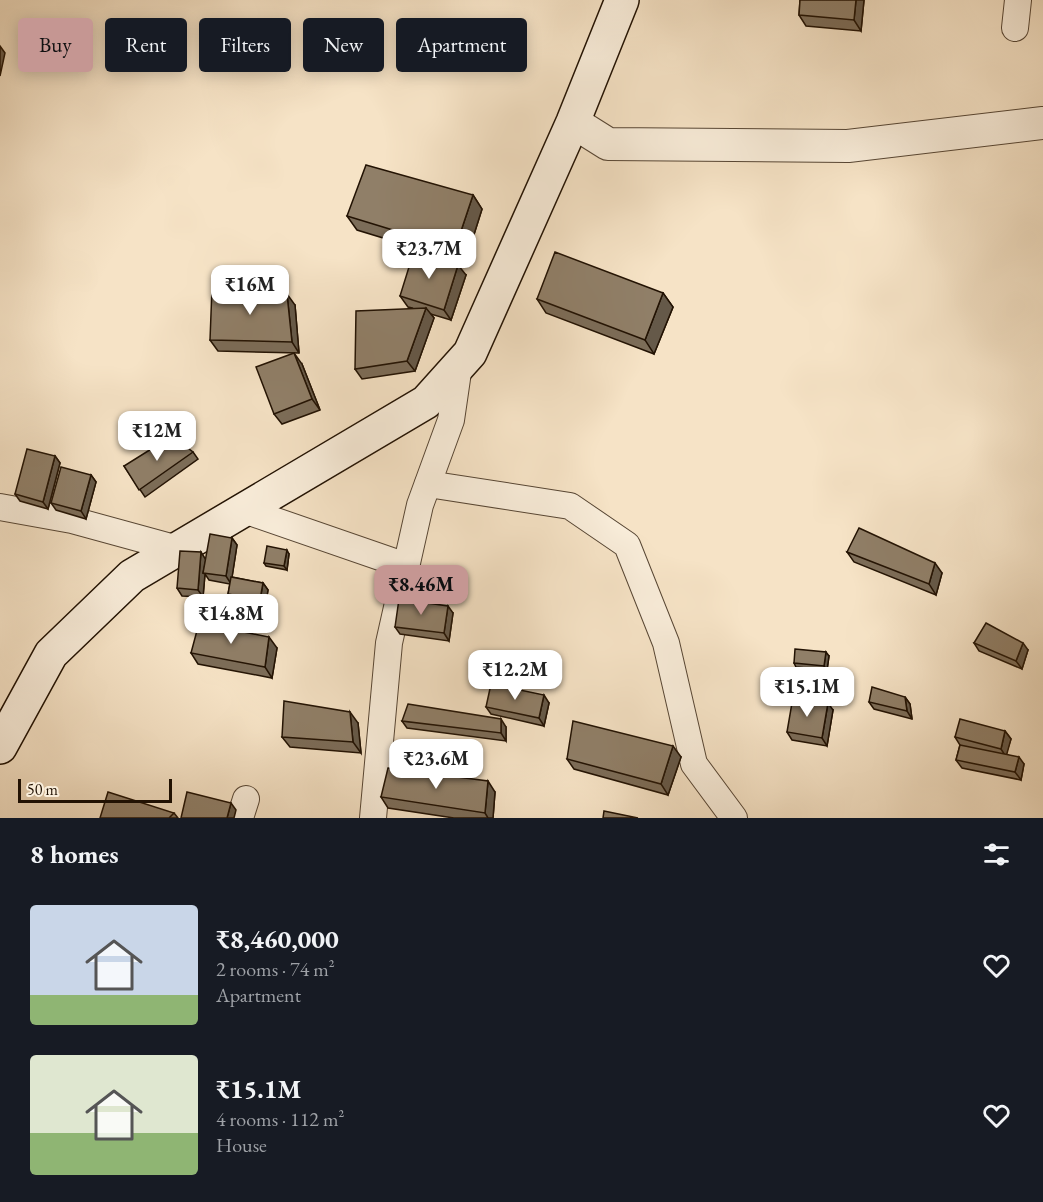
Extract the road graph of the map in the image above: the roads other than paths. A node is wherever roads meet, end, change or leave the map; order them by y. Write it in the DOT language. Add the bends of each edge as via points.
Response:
graph roads {
  1 [pos="622,0"];
  2 [pos="1018,0"];
  3 [pos="1015,28"];
  4 [pos="573,122"];
  5 [pos="1043,123"];
  6 [pos="459,365"];
  7 [pos="428,484"];
  8 [pos="0,507"];
  9 [pos="244,510"];
  10 [pos="178,549"];
  11 [pos="406,566"];
  12 [pos="0,747"];
  13 [pos="374,818"];
  14 [pos="734,818"];
  1 -- 4 [label="main road"];
  2 -- 3 [label="street"];
  4 -- 5 [label="street" via="608,144 836,146"];
  4 -- 6 [label="main road" via="470,353"];
  6 -- 7 [label="street" via="451,420"];
  6 -- 9 [label="main road" via="426,402"];
  7 -- 11 [label="street"];
  7 -- 14 [label="street" via="570,506 627,544 666,643 694,764"];
  8 -- 10 [label="street" via="72,520"];
  9 -- 10 [label="main road"];
  9 -- 11 [label="street"];
  10 -- 12 [label="main road" via="132,576 51,654"];
  11 -- 13 [label="street" via="389,643"];
}
